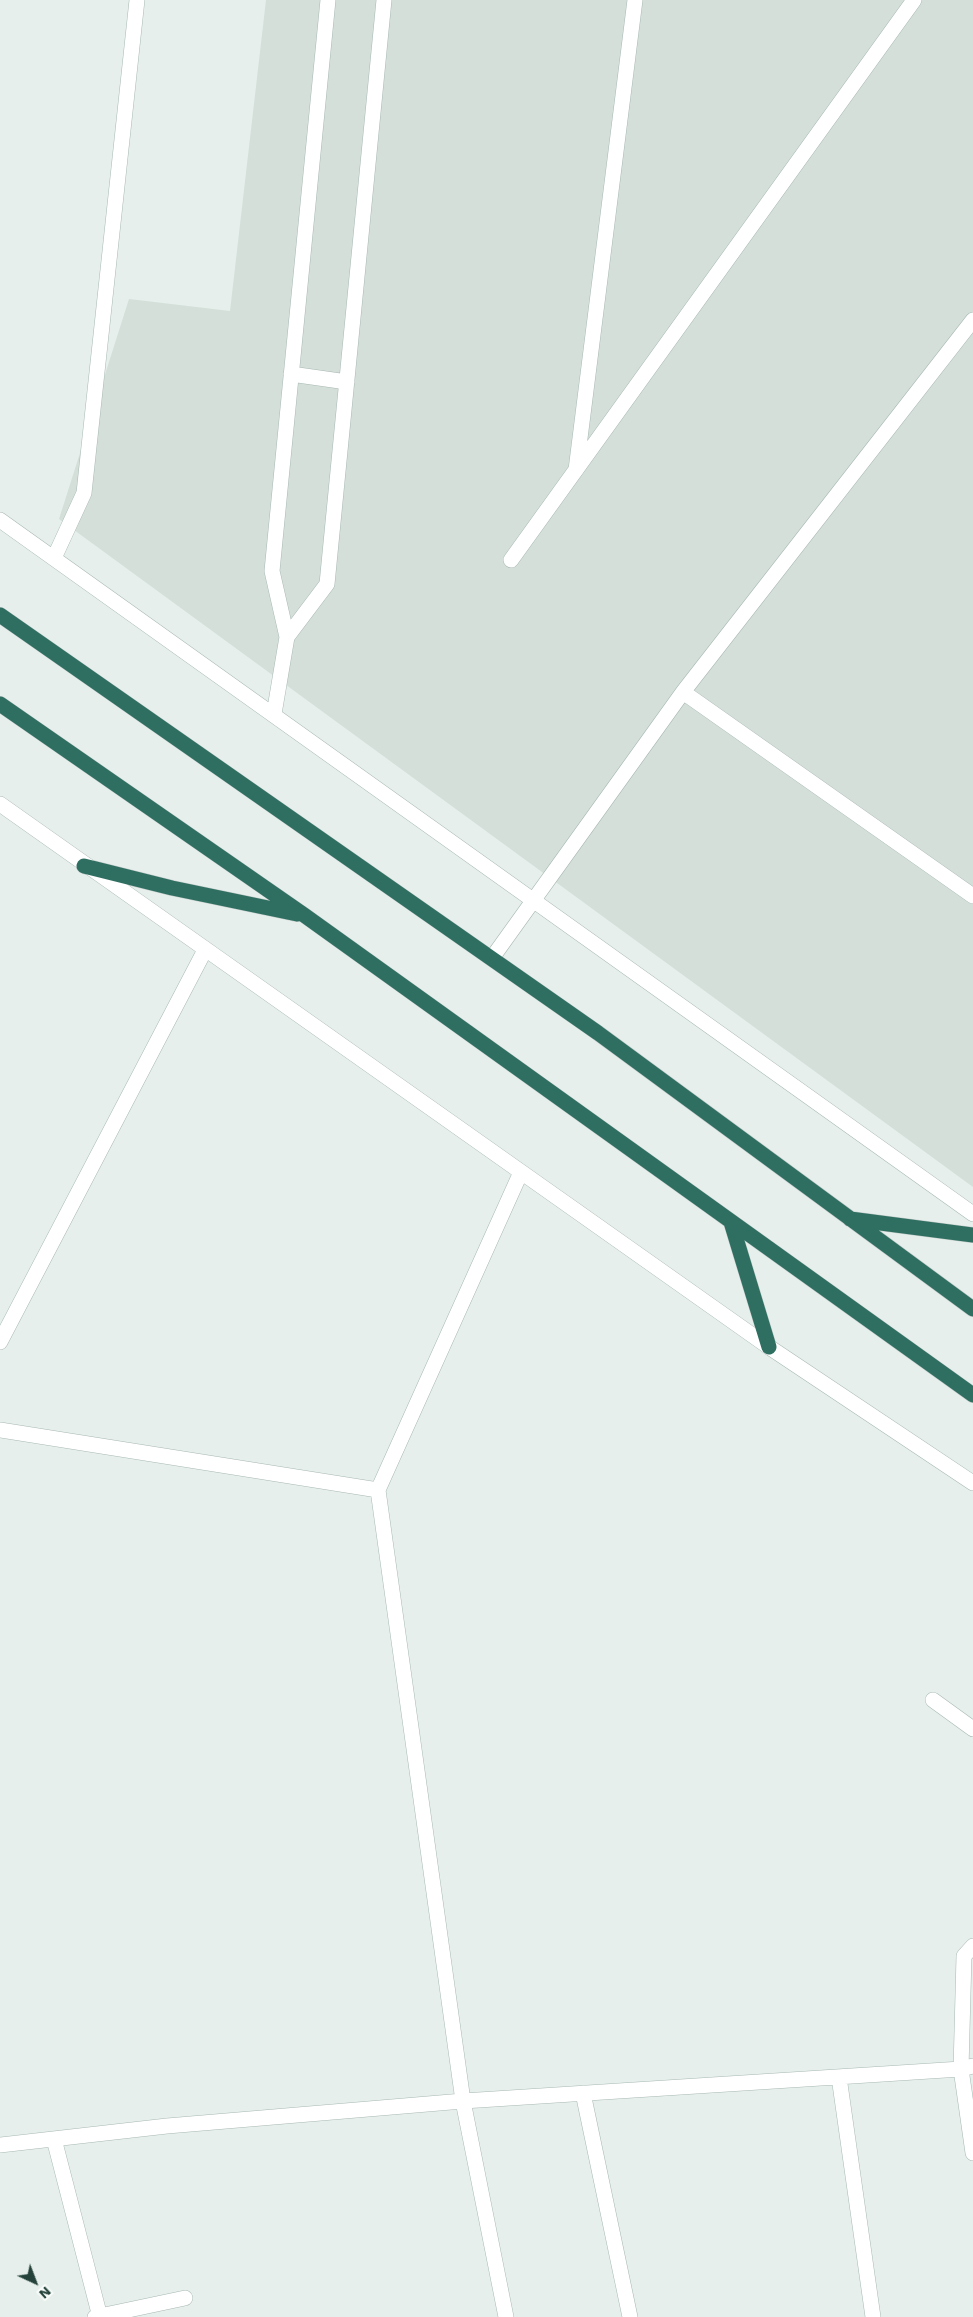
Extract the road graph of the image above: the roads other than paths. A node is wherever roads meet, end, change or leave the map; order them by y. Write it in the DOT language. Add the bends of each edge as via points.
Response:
graph roads {
  1 [pos="137,0"];
  2 [pos="328,0"];
  3 [pos="384,0"];
  4 [pos="635,0"];
  5 [pos="914,0"];
  6 [pos="973,320"];
  7 [pos="291,374"];
  8 [pos="347,382"];
  9 [pos="576,471"];
  10 [pos="0,520"];
  11 [pos="54,558"];
  12 [pos="511,560"];
  13 [pos="0,615"];
  14 [pos="287,637"];
  15 [pos="683,692"];
  16 [pos="0,704"];
  17 [pos="274,714"];
  18 [pos="0,804"];
  19 [pos="84,866"];
  20 [pos="973,896"];
  21 [pos="535,900"];
  22 [pos="304,915"];
  23 [pos="205,950"];
  24 [pos="492,958"];
  25 [pos="521,1172"];
  26 [pos="973,1214"];
  27 [pos="849,1219"];
  28 [pos="731,1222"];
  29 [pos="973,1235"];
  30 [pos="973,1309"];
  31 [pos="0,1342"];
  32 [pos="769,1347"];
  33 [pos="973,1395"];
  34 [pos="0,1430"];
  35 [pos="973,1483"];
  36 [pos="378,1490"];
  37 [pos="933,1700"];
  38 [pos="973,1729"];
  39 [pos="973,1946"];
  40 [pos="967,2068"];
  41 [pos="838,2077"];
  42 [pos="583,2093"];
  43 [pos="463,2101"];
  44 [pos="54,2139"];
  45 [pos="0,2145"];
  46 [pos="973,2153"];
  47 [pos="186,2298"];
  48 [pos="98,2317"];
  49 [pos="506,2317"];
  50 [pos="630,2317"];
  51 [pos="873,2317"];
  1 -- 11 [label="street" via="84,493"];
  2 -- 7 [label="street"];
  3 -- 8 [label="street"];
  4 -- 9 [label="street"];
  5 -- 9 [label="street"];
  6 -- 15 [label="street"];
  7 -- 8 [label="street"];
  7 -- 14 [label="street" via="272,571"];
  8 -- 14 [label="street" via="327,584"];
  9 -- 12 [label="street"];
  10 -- 11 [label="street"];
  11 -- 17 [label="street"];
  13 -- 24 [label="highway"];
  14 -- 17 [label="street"];
  15 -- 20 [label="street"];
  15 -- 21 [label="street"];
  16 -- 22 [label="highway"];
  17 -- 21 [label="street"];
  18 -- 19 [label="street"];
  19 -- 22 [label="highway"];
  19 -- 23 [label="street"];
  21 -- 24 [label="street"];
  21 -- 26 [label="street"];
  22 -- 28 [label="highway"];
  23 -- 25 [label="street"];
  23 -- 31 [label="street"];
  24 -- 27 [label="highway"];
  25 -- 32 [label="street"];
  25 -- 36 [label="street"];
  27 -- 29 [label="highway"];
  27 -- 30 [label="highway"];
  28 -- 32 [label="highway"];
  28 -- 33 [label="highway"];
  32 -- 35 [label="street"];
  34 -- 36 [label="street"];
  36 -- 43 [label="street"];
  37 -- 38 [label="street"];
  39 -- 40 [label="street" via="964,1956"];
  40 -- 41 [label="street"];
  40 -- 46 [label="street"];
  41 -- 42 [label="street"];
  41 -- 51 [label="street"];
  42 -- 43 [label="street"];
  42 -- 50 [label="street"];
  43 -- 44 [label="street"];
  43 -- 49 [label="street"];
  44 -- 45 [label="street"];
  44 -- 48 [label="street"];
  47 -- 48 [label="street"];
}
